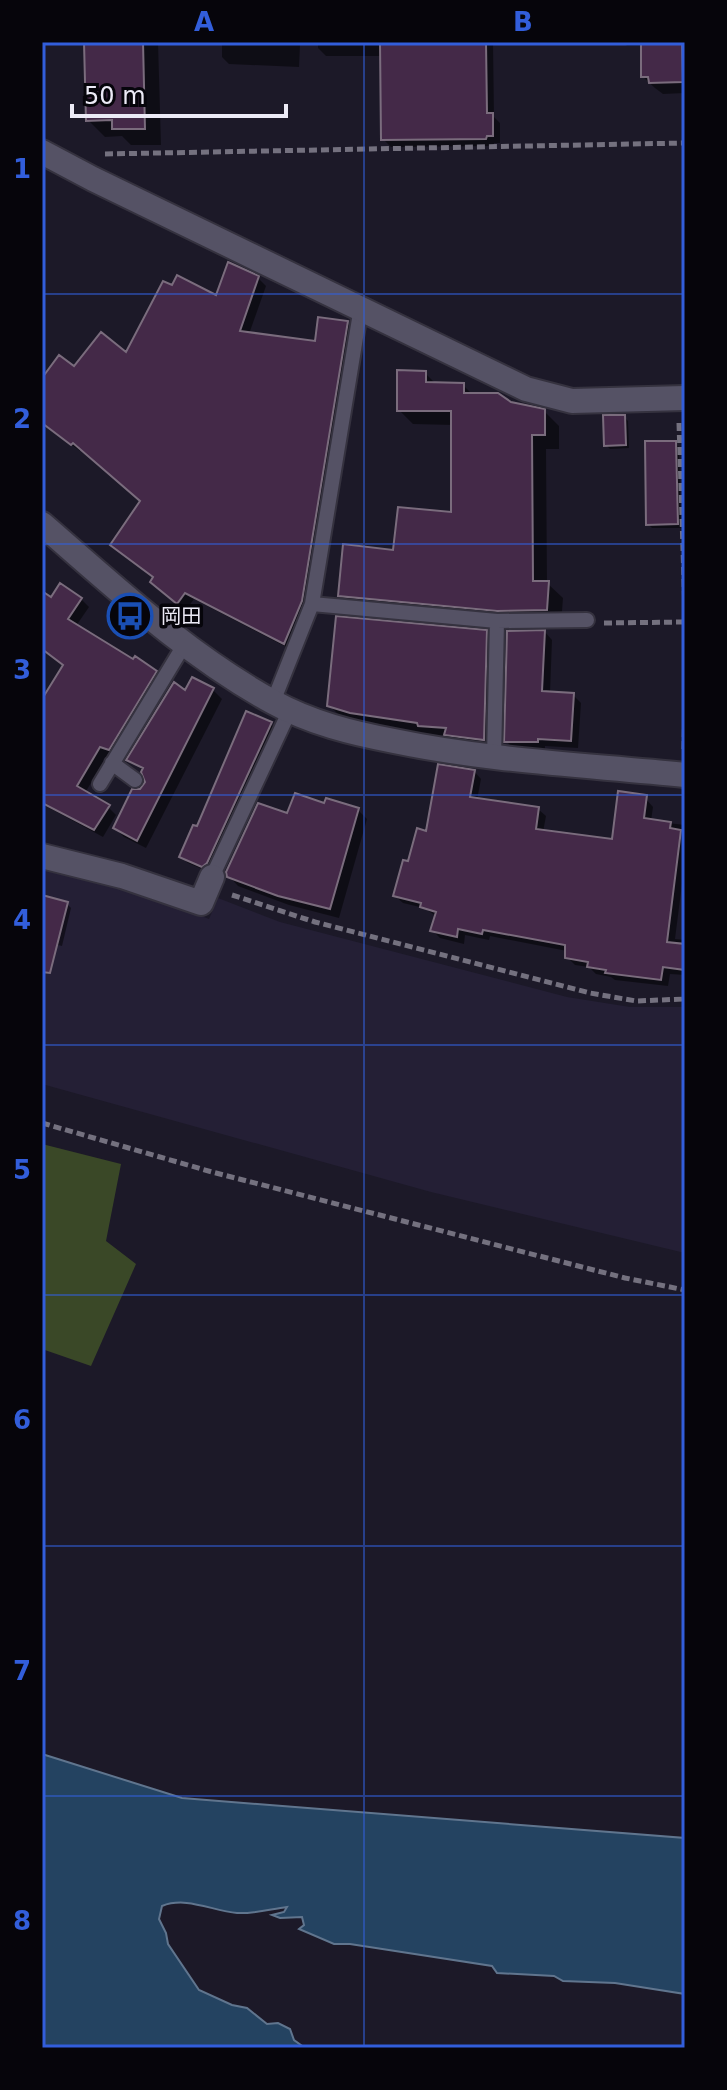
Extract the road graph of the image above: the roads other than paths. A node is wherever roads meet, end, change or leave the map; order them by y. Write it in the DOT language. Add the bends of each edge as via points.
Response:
graph roads {
  1 [pos="42,152"];
  2 [pos="361,307"];
  3 [pos="682,398"];
  4 [pos="42,524"];
  5 [pos="312,604"];
  6 [pos="587,620"];
  7 [pos="497,621"];
  8 [pos="184,645"];
  9 [pos="282,706"];
  10 [pos="494,757"];
  11 [pos="112,763"];
  12 [pos="684,775"];
  13 [pos="135,780"];
  14 [pos="100,784"];
  15 [pos="42,856"];
  16 [pos="217,884"];
  1 -- 2 [label="street"];
  2 -- 3 [label="street" via="526,389 572,401"];
  2 -- 5 [label="lane"];
  4 -- 8 [label="street"];
  5 -- 7 [label="lane"];
  5 -- 9 [label="lane"];
  6 -- 7 [label="lane"];
  7 -- 10 [label="lane"];
  8 -- 9 [label="street"];
  8 -- 11 [label="lane"];
  9 -- 10 [label="street" via="344,731"];
  9 -- 16 [label="lane"];
  10 -- 12 [label="street"];
  11 -- 13 [label="lane"];
  11 -- 14 [label="lane"];
  15 -- 16 [label="street" via="201,903"];
}
